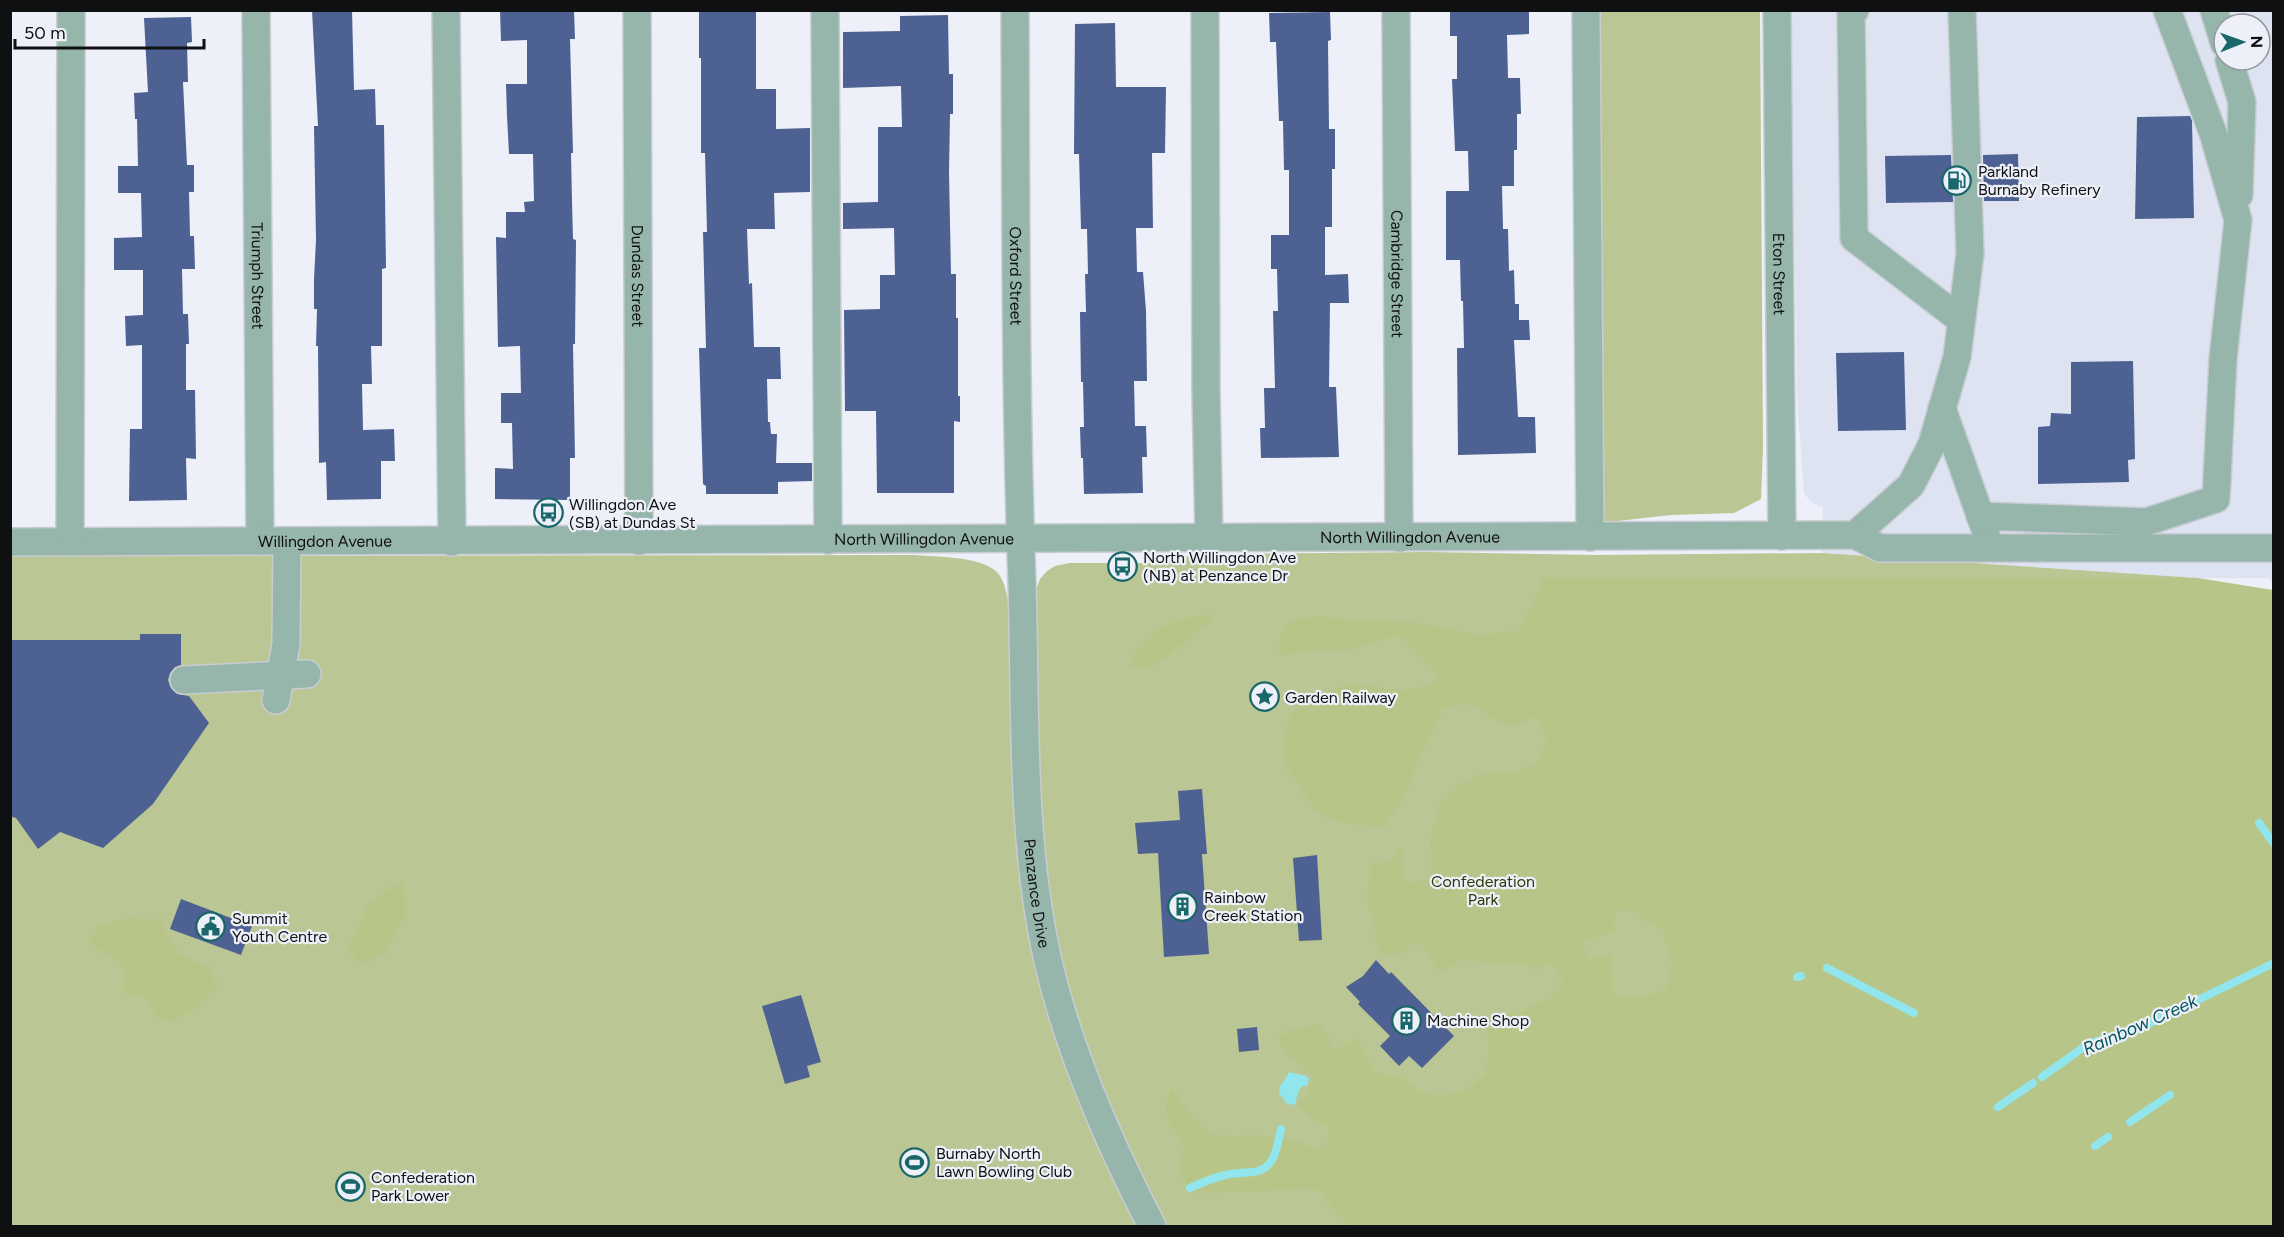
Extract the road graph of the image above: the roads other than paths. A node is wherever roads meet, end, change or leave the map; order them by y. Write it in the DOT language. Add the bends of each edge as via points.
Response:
graph roads {
  1 [pos="71,10"];
  2 [pos="256,10"];
  3 [pos="446,10"];
  4 [pos="637,10"];
  5 [pos="825,10"];
  6 [pos="1015,10"];
  7 [pos="1205,10"];
  8 [pos="1396,10"];
  9 [pos="1586,10"];
  10 [pos="1777,10"];
  11 [pos="1855,10"];
  12 [pos="1962,10"];
  13 [pos="2167,10"];
  14 [pos="2233,72"];
  15 [pos="2238,220"];
  16 [pos="1961,320"];
  17 [pos="1942,408"];
  18 [pos="1980,516"];
  19 [pos="1782,536"];
  20 [pos="1855,536"];
  21 [pos="1590,537"];
  22 [pos="1399,538"];
  23 [pos="1209,539"];
  24 [pos="828,540"];
  25 [pos="1020,540"];
  26 [pos="260,541"];
  27 [pos="286,541"];
  28 [pos="639,541"];
  29 [pos="10,542"];
  30 [pos="70,542"];
  31 [pos="452,542"];
  32 [pos="1992,548"];
  33 [pos="2274,548"];
  34 [pos="184,680"];
  35 [pos="1152,1227"];
  1 -- 30 [label="street"];
  2 -- 26 [label="street, Triumph Street"];
  3 -- 31 [label="street"];
  4 -- 28 [label="street, Dundas Street"];
  5 -- 24 [label="street"];
  6 -- 25 [label="street, Oxford Street"];
  7 -- 23 [label="street"];
  8 -- 22 [label="street, Cambridge Street"];
  9 -- 21 [label="street"];
  10 -- 19 [label="street, Eton Street"];
  11 -- 16 [label="street" via="1851,12 1854,238"];
  12 -- 16 [label="street" via="1970,254"];
  13 -- 15 [label="street" via="2213,133"];
  14 -- 15 [label="street" via="2242,102"];
  15 -- 18 [label="street" via="2223,359 2216,499 2146,522"];
  16 -- 17 [label="street" via="1957,357"];
  17 -- 18 [label="street"];
  17 -- 20 [label="street" via="1932,444 1911,485"];
  18 -- 32 [label="street"];
  19 -- 20 [label="street, North Willingdon Avenue"];
  19 -- 21 [label="street, North Willingdon Avenue"];
  20 -- 32 [label="street" via="1881,548"];
  21 -- 22 [label="street, North Willingdon Avenue"];
  22 -- 23 [label="street, North Willingdon Avenue"];
  23 -- 25 [label="street, North Willingdon Avenue"];
  24 -- 25 [label="street, North Willingdon Avenue"];
  24 -- 28 [label="street, North Willingdon Avenue"];
  25 -- 35 [label="street, Penzance Drive" via="1025,768 1041,928 1060,1007 1080,1065"];
  26 -- 27 [label="street, Willingdon Avenue"];
  26 -- 30 [label="street, Willingdon Avenue"];
  27 -- 31 [label="street, Willingdon Avenue"];
  27 -- 34 [label="street" via="288,683"];
  28 -- 31 [label="street, Willingdon Avenue"];
  29 -- 30 [label="street, Willingdon Avenue"];
  32 -- 33 [label="street"];
}
